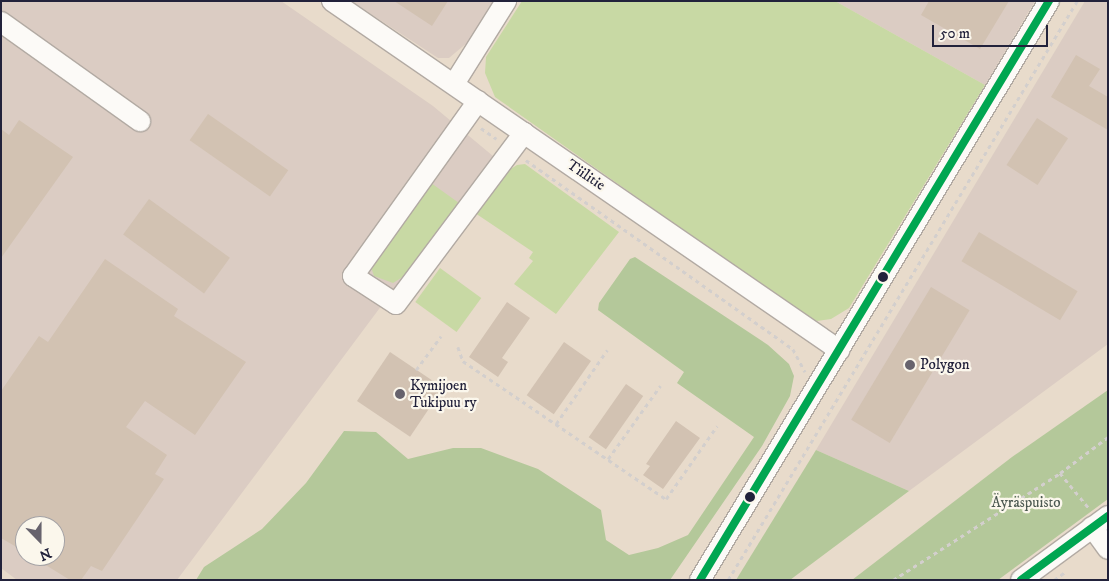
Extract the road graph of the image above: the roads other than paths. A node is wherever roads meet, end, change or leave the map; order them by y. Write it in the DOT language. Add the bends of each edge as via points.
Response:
graph roads {
  1 [pos="332,1"];
  2 [pos="506,1"];
  3 [pos="1049,1"];
  4 [pos="1,22"];
  5 [pos="454,84"];
  6 [pos="478,101"];
  7 [pos="140,121"];
  8 [pos="524,133"];
  9 [pos="839,350"];
  10 [pos="1099,522"];
  11 [pos="1108,549"];
  12 [pos="700,580"];
  13 [pos="1020,580"];
  1 -- 5 [label="street, Tiilitie"];
  2 -- 5 [label="street"];
  3 -- 9 [label="street"];
  4 -- 7 [label="street"];
  5 -- 6 [label="street, Tiilitie"];
  6 -- 8 [label="street, Tiilitie"];
  6 -- 8 [label="street" via="353,276 396,304"];
  8 -- 9 [label="street, Tiilitie"];
  9 -- 12 [label="street"];
  10 -- 11 [label="street"];
  10 -- 13 [label="street"];
}
